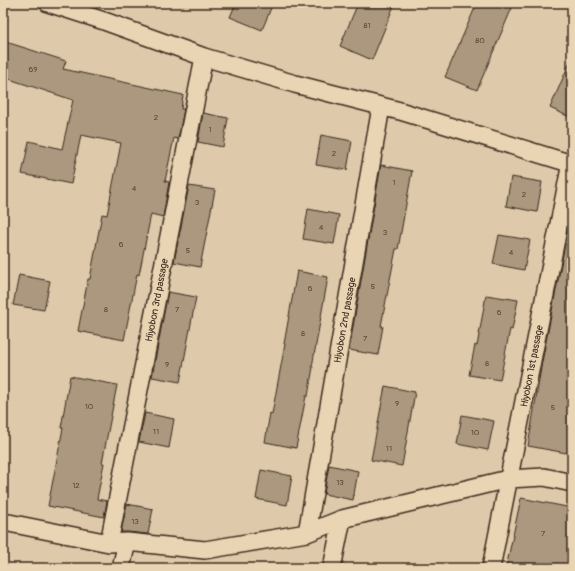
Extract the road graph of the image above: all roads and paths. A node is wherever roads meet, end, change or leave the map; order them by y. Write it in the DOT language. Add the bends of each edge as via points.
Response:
graph roads {
  1 [pos="48,3"];
  2 [pos="204,57"];
  3 [pos="381,107"];
  4 [pos="572,164"];
  5 [pos="508,479"];
  6 [pos="572,483"];
  7 [pos="342,519"];
  8 [pos="9,523"];
  9 [pos="307,533"];
  10 [pos="127,542"];
  11 [pos="109,543"];
  12 [pos="121,568"];
  13 [pos="332,568"];
  14 [pos="491,568"];
  1 -- 2 [label="street"];
  2 -- 3 [label="street"];
  2 -- 11 [label="street, Hiyobon 3rd passage"];
  3 -- 4 [label="street"];
  3 -- 9 [label="street, Hiyobon 2nd passage"];
  4 -- 5 [label="street, Hiyobon 1st passage"];
  5 -- 6 [label="street" via="544,477"];
  5 -- 7 [label="street"];
  5 -- 14 [label="street, Hiyobon 1st passage"];
  7 -- 9 [label="street"];
  7 -- 13 [label="street"];
  8 -- 11 [label="street"];
  9 -- 10 [label="street" via="205,550"];
  10 -- 11 [label="street"];
  10 -- 12 [label="street"];
}
